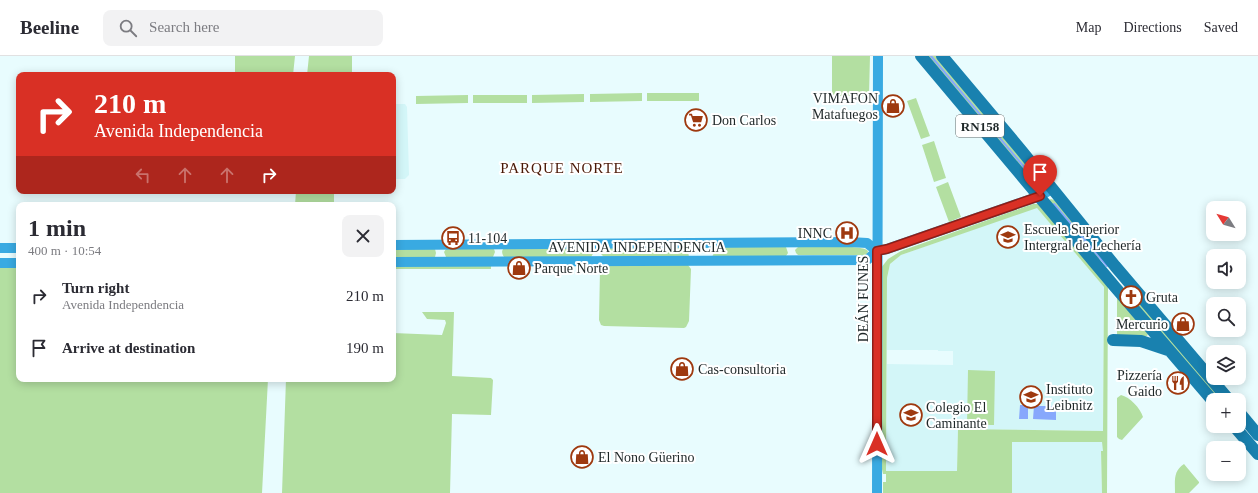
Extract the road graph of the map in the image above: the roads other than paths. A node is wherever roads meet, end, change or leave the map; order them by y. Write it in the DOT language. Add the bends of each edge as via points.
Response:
graph roads {
  1 [pos="878,56"];
  2 [pos="921,56"];
  3 [pos="942,56"];
  4 [pos="1052,189"];
  5 [pos="1040,196"];
  6 [pos="396,245"];
  7 [pos="0,248"];
  8 [pos="16,248"];
  9 [pos="877,251"];
  10 [pos="396,262"];
  11 [pos="0,263"];
  12 [pos="16,263"];
  13 [pos="1113,340"];
  14 [pos="1170,351"];
  15 [pos="1206,393"];
  16 [pos="1222,393"];
  17 [pos="1246,420"];
  18 [pos="1240,433"];
  19 [pos="1258,435"];
  20 [pos="1258,454"];
  21 [pos="877,493"];
  1 -- 9 [label="main road, DEÁN FUNES"];
  2 -- 5 [label="highway, RN158"];
  3 -- 4 [label="highway, RN158"];
  4 -- 5 [label="main road, AVENIDA INDEPENDENCIA"];
  4 -- 16 [label="highway, RN158"];
  5 -- 9 [label="main road, AVENIDA INDEPENDENCIA"];
  5 -- 14 [label="highway, RN158"];
  6 -- 9 [label="main road, AVENIDA INDEPENDENCIA" via="850,242 867,243"];
  7 -- 8 [label="main road"];
  9 -- 10 [label="main road, AVENIDA INDEPENDENCIA" via="867,260"];
  9 -- 21 [label="main road, DEÁN FUNES"];
  11 -- 12 [label="main road"];
  13 -- 14 [label="highway" via="1141,341"];
  14 -- 15 [label="highway, RN158"];
  17 -- 19 [label="highway"];
  18 -- 20 [label="highway"];
}
